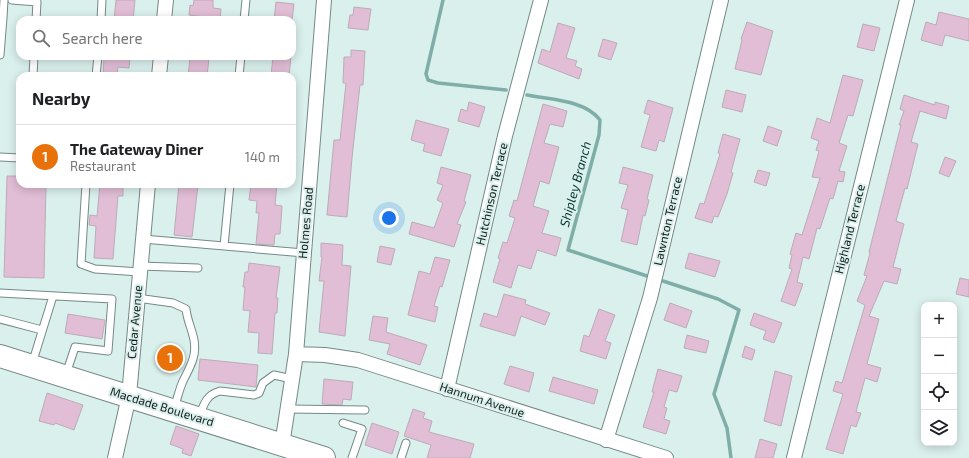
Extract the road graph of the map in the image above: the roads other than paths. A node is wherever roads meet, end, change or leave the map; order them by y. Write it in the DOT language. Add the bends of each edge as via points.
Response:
graph roads {
  1 [pos="4,0"];
  2 [pos="12,0"];
  3 [pos="102,0"];
  4 [pos="166,0"];
  5 [pos="246,0"];
  6 [pos="324,0"];
  7 [pos="541,0"];
  8 [pos="720,0"];
  9 [pos="907,0"];
  10 [pos="36,16"];
  11 [pos="101,16"];
  12 [pos="164,16"];
  13 [pos="244,16"];
  14 [pos="1,18"];
  15 [pos="0,55"];
  16 [pos="34,60"];
  17 [pos="98,60"];
  18 [pos="161,60"];
  19 [pos="241,60"];
  20 [pos="33,72"];
  21 [pos="96,72"];
  22 [pos="159,72"];
  23 [pos="239,72"];
  24 [pos="0,157"];
  25 [pos="16,158"];
  26 [pos="86,188"];
  27 [pos="148,188"];
  28 [pos="230,188"];
  29 [pos="143,239"];
  30 [pos="224,246"];
  31 [pos="304,253"];
  32 [pos="198,268"];
  33 [pos="140,269"];
  34 [pos="0,292"];
  35 [pos="53,296"];
  36 [pos="137,298"];
  37 [pos="0,319"];
  38 [pos="42,330"];
  39 [pos="296,354"];
  40 [pos="0,356"];
  41 [pos="32,366"];
  42 [pos="66,376"];
  43 [pos="292,379"];
  44 [pos="447,389"];
  45 [pos="129,396"];
  46 [pos="288,409"];
  47 [pos="173,410"];
  48 [pos="365,410"];
  49 [pos="199,418"];
  50 [pos="343,423"];
  51 [pos="606,440"];
  52 [pos="406,443"];
  53 [pos="282,445"];
  54 [pos="115,458"];
  55 [pos="324,458"];
  56 [pos="352,458"];
  57 [pos="401,458"];
  58 [pos="666,458"];
  59 [pos="794,458"];
  1 -- 14 [label="lane"];
  2 -- 10 [label="lane" via="37,2"];
  3 -- 11 [label="lane"];
  4 -- 12 [label="street"];
  5 -- 13 [label="lane"];
  6 -- 31 [label="street, Holmes Road"];
  7 -- 44 [label="street, Hutchinson Terrace" via="505,136"];
  8 -- 51 [label="street, Lawnton Terrace" via="650,298"];
  9 -- 59 [label="street, Highland Terrace"];
  14 -- 15 [label="lane"];
  16 -- 20 [label="lane"];
  17 -- 21 [label="lane"];
  18 -- 22 [label="street"];
  19 -- 23 [label="lane"];
  24 -- 25 [label="lane"];
  26 -- 33 [label="lane" via="81,264 96,269"];
  27 -- 29 [label="street, Cedar Avenue"];
  28 -- 30 [label="lane"];
  29 -- 30 [label="lane"];
  29 -- 33 [label="street, Cedar Avenue"];
  30 -- 31 [label="lane"];
  31 -- 39 [label="street, Holmes Road"];
  32 -- 33 [label="lane"];
  33 -- 36 [label="street, Cedar Avenue"];
  34 -- 35 [label="lane"];
  35 -- 38 [label="lane"];
  35 -- 42 [label="lane" via="112,299 108,351 75,347"];
  36 -- 45 [label="street, Cedar Avenue"];
  36 -- 47 [label="lane" via="173,303 186,309 187,321 194,339 194,354"];
  37 -- 38 [label="lane"];
  38 -- 41 [label="lane"];
  39 -- 43 [label="street, Holmes Road"];
  39 -- 44 [label="street, Hannum Avenue" via="358,360"];
  40 -- 41 [label="main road, Macdade Boulevard"];
  41 -- 42 [label="main road, Macdade Boulevard"];
  42 -- 45 [label="main road, Macdade Boulevard"];
  43 -- 46 [label="street, Holmes Road"];
  43 -- 49 [label="lane" via="274,375 263,383 259,393 254,395 220,391 214,393 207,397"];
  44 -- 51 [label="street, Hannum Avenue"];
  45 -- 47 [label="main road, Macdade Boulevard"];
  45 -- 54 [label="street, Cedar Avenue"];
  46 -- 48 [label="lane"];
  46 -- 53 [label="street, Holmes Road"];
  47 -- 49 [label="main road, Macdade Boulevard"];
  49 -- 53 [label="main road, Macdade Boulevard"];
  50 -- 56 [label="lane" via="362,429"];
  51 -- 58 [label="street, Hannum Avenue"];
  52 -- 57 [label="lane"];
  53 -- 55 [label="main road, Macdade Boulevard"];
}
